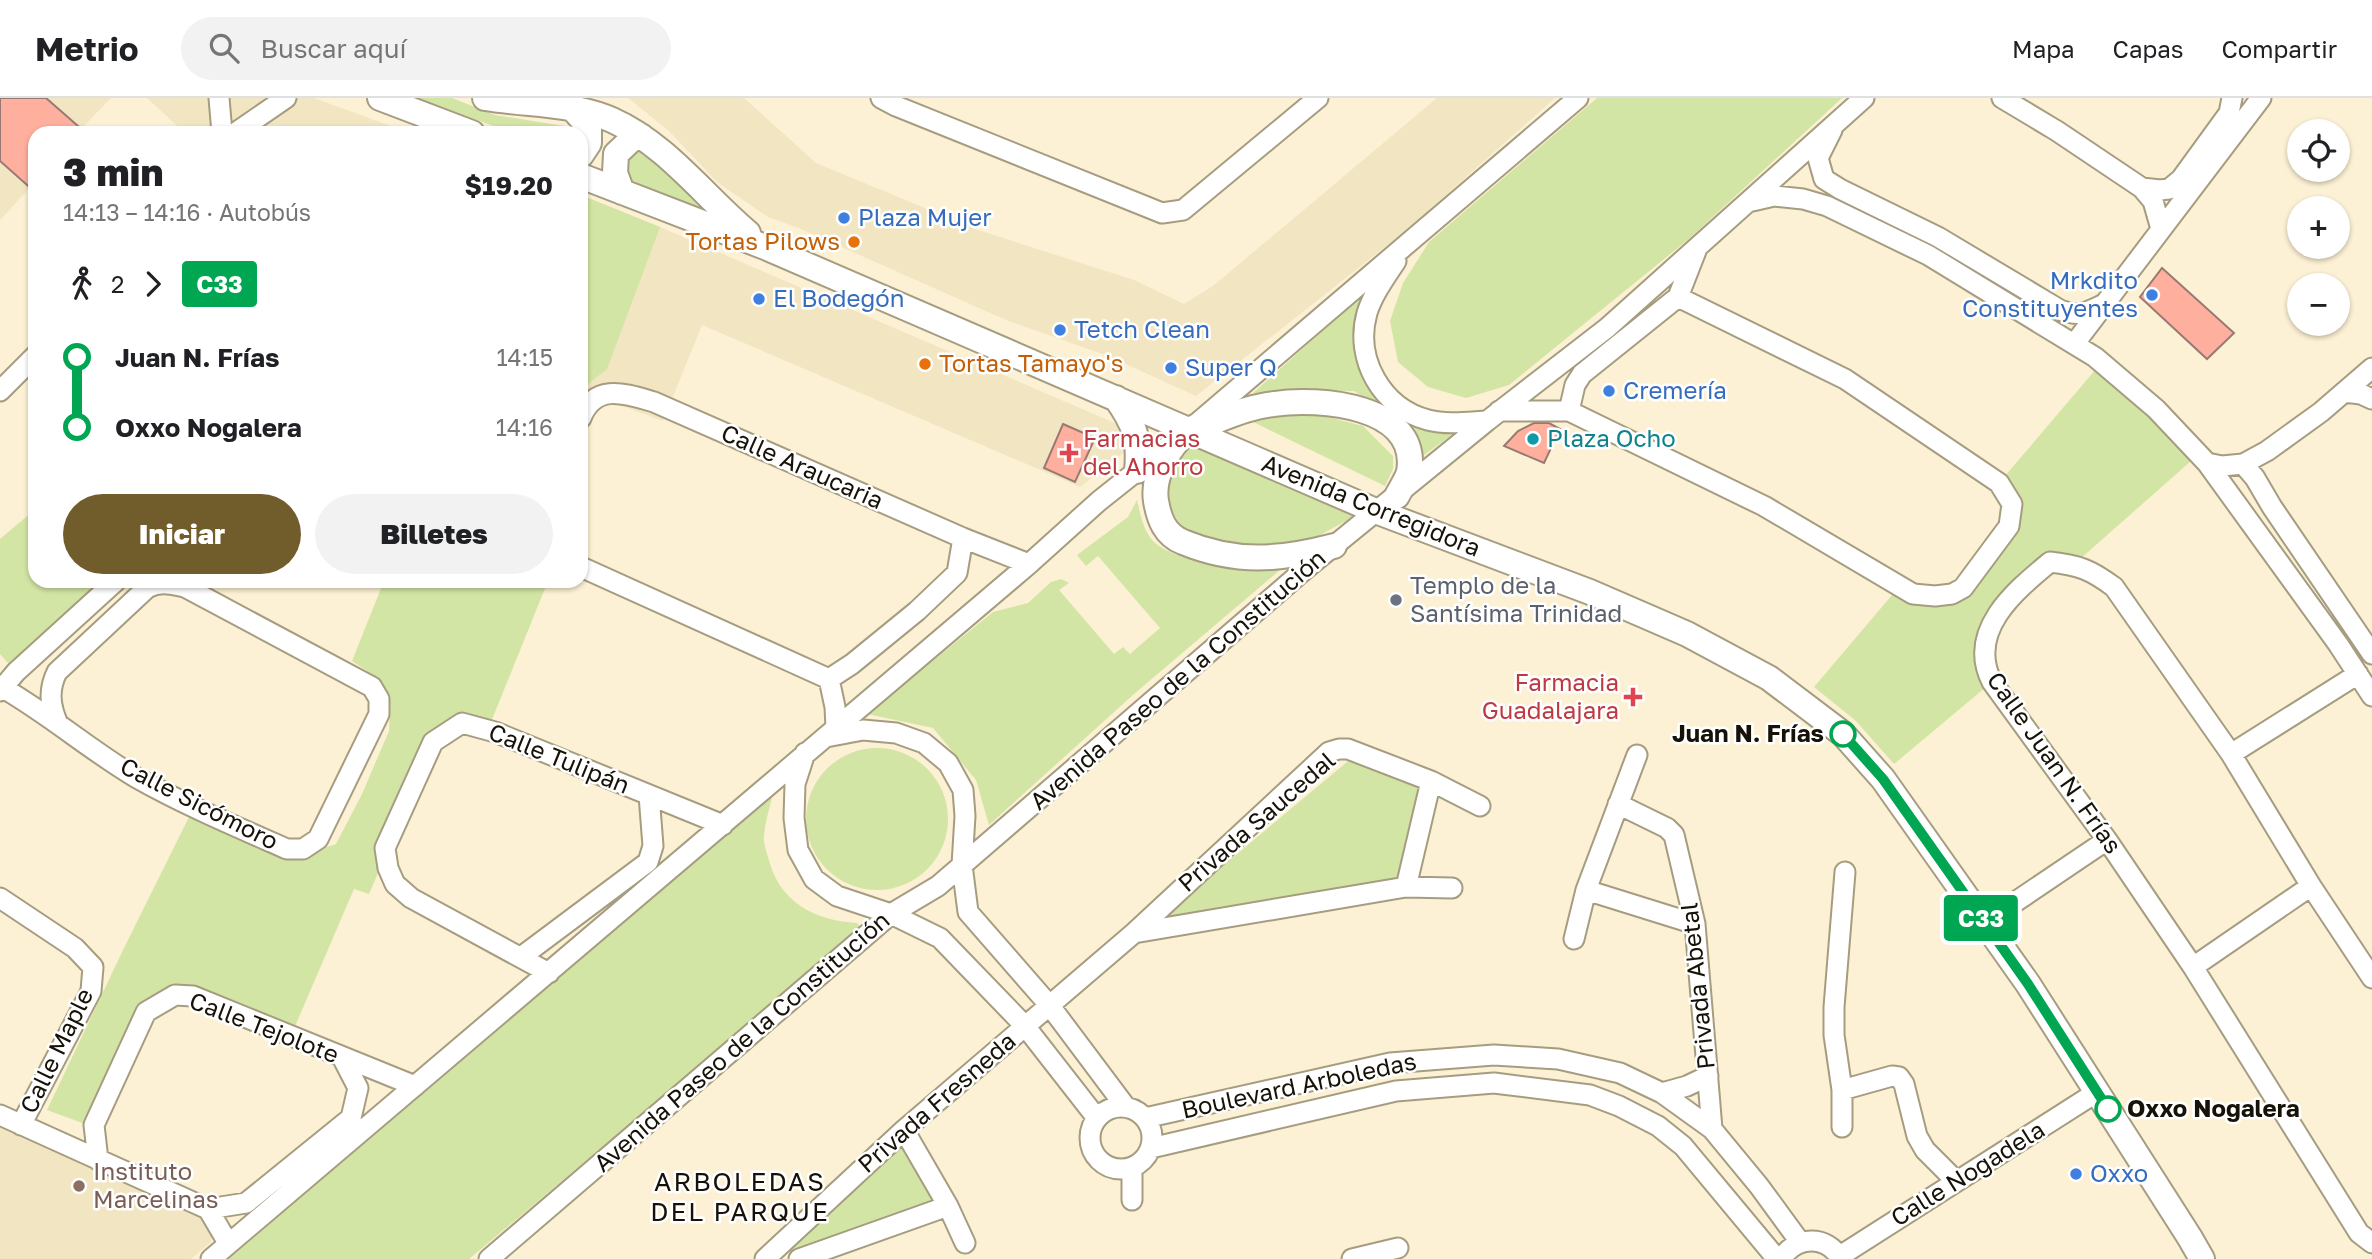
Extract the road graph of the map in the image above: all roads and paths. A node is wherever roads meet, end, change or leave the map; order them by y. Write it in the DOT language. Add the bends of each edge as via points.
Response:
graph roads {
  1 [pos="219,98"];
  2 [pos="286,98"];
  3 [pos="380,98"];
  4 [pos="485,98"];
  5 [pos="1318,98"];
  6 [pos="1578,98"];
  7 [pos="1864,98"];
  8 [pos="2002,98"];
  9 [pos="2232,98"];
  10 [pos="2261,98"];
  11 [pos="892,101"];
  12 [pos="573,109"];
  13 [pos="1836,122"];
  14 [pos="221,126"];
  15 [pos="245,126"];
  16 [pos="454,126"];
  17 [pos="641,136"];
  18 [pos="588,144"];
  19 [pos="678,166"];
  20 [pos="588,179"];
  21 [pos="2142,188"];
  22 [pos="622,192"];
  23 [pos="1746,203"];
  24 [pos="653,204"];
  25 [pos="2161,229"];
  26 [pos="1408,243"];
  27 [pos="765,247"];
  28 [pos="1698,247"];
  29 [pos="1678,297"];
  30 [pos="2104,304"];
  31 [pos="2075,343"];
  32 [pos="28,363"];
  33 [pos="2372,368"];
  34 [pos="0,391"];
  35 [pos="2344,392"];
  36 [pos="1116,398"];
  37 [pos="2372,399"];
  38 [pos="588,405"];
  39 [pos="1569,411"];
  40 [pos="1493,416"];
  41 [pos="1189,430"];
  42 [pos="2207,463"];
  43 [pos="2243,464"];
  44 [pos="1137,471"];
  45 [pos="1397,496"];
  46 [pos="1378,512"];
  47 [pos="963,538"];
  48 [pos="1334,546"];
  49 [pos="1029,564"];
  50 [pos="588,570"];
  51 [pos="108,588"];
  52 [pos="147,588"];
  53 [pos="189,588"];
  54 [pos="2372,654"];
  55 [pos="2358,674"];
  56 [pos="829,679"];
  57 [pos="2,690"];
  58 [pos="2372,696"];
  59 [pos="58,724"];
  60 [pos="829,732"];
  61 [pos="805,753"];
  62 [pos="2231,754"];
  63 [pos="1637,755"];
  64 [pos="1431,781"];
  65 [pos="649,795"];
  66 [pos="1618,804"];
  67 [pos="1480,806"];
  68 [pos="723,825"];
  69 [pos="2108,840"];
  70 [pos="962,865"];
  71 [pos="1845,872"];
  72 [pos="2311,886"];
  73 [pos="1406,887"];
  74 [pos="1452,888"];
  75 [pos="1586,890"];
  76 [pos="0,898"];
  77 [pos="891,914"];
  78 [pos="1984,923"];
  79 [pos="1695,924"];
  80 [pos="1134,933"];
  81 [pos="1574,939"];
  82 [pos="521,957"];
  83 [pos="2193,967"];
  84 [pos="549,972"];
  85 [pos="2372,978"];
  86 [pos="1050,1006"];
  87 [pos="1025,1027"];
  88 [pos="1494,1055"];
  89 [pos="342,1059"];
  90 [pos="1708,1076"];
  91 [pos="1494,1083"];
  92 [pos="415,1086"];
  93 [pos="1842,1090"];
  94 [pos="2097,1092"];
  95 [pos="1662,1093"];
  96 [pos="1125,1106"];
  97 [pos="0,1115"];
  98 [pos="1096,1117"];
  99 [pos="1145,1118"];
  100 [pos="21,1125"];
  101 [pos="1842,1127"];
  102 [pos="904,1129"];
  103 [pos="1712,1129"];
  104 [pos="1151,1148"];
  105 [pos="98,1160"];
  106 [pos="1132,1167"];
  107 [pos="1956,1181"];
  108 [pos="1132,1200"];
  109 [pos="948,1206"];
  110 [pos="208,1209"];
  111 [pos="1800,1242"];
  112 [pos="228,1243"];
  113 [pos="965,1243"];
  114 [pos="2372,1243"];
  115 [pos="1398,1248"];
  116 [pos="1841,1257"];
  117 [pos="211,1259"];
  118 [pos="489,1259"];
  119 [pos="765,1259"];
  120 [pos="799,1259"];
  121 [pos="1352,1259"];
  122 [pos="1779,1259"];
  123 [pos="2202,1259"];
  1 -- 14 [label="street"];
  2 -- 15 [label="street"];
  3 -- 16 [label="main road"];
  4 -- 12 [label="main road, Avenida Corregidora"];
  5 -- 11 [label="street" via="1183,210 1171,213"];
  6 -- 26 [label="street"];
  7 -- 13 [label="street, Avenida Paseo de la Constitución"];
  8 -- 21 [label="street"];
  9 -- 21 [label="street" via="2229,113 2181,179 2169,189"];
  10 -- 25 [label="street"];
  12 -- 17 [label="main road, Avenida Corregidora" via="611,120"];
  12 -- 18 [label="main road" via="589,127"];
  13 -- 23 [label="street, Avenida Paseo de la Constitución"];
  13 -- 30 [label="street" via="1818,158 1824,179 1938,237 2060,310 2084,313"];
  17 -- 19 [label="main road, Avenida Corregidora"];
  17 -- 22 [label="main road" via="616,154 615,173"];
  19 -- 24 [label="main road" via="667,197"];
  19 -- 27 [label="main road, Avenida Corregidora"];
  20 -- 22 [label="main road, Avenida Corregidora"];
  21 -- 25 [label="street" via="2153,201"];
  22 -- 24 [label="main road, Avenida Corregidora"];
  23 -- 28 [label="street, Avenida Paseo de la Constitución"];
  23 -- 31 [label="street" via="1774,197 1827,206 1928,256"];
  24 -- 27 [label="main road, Avenida Corregidora"];
  25 -- 30 [label="street"];
  26 -- 40 [label="street" via="1367,312 1364,340 1369,367 1383,391 1416,416 1442,423"];
  26 -- 41 [label="street"];
  27 -- 36 [label="main road, Avenida Corregidora"];
  28 -- 29 [label="street"];
  28 -- 40 [label="street, Avenida Paseo de la Constitución" via="1607,328"];
  29 -- 39 [label="street" via="1582,374"];
  29 -- 39 [label="street" via="1846,379 1999,483 2012,504 2009,526 1963,588 1952,594 1913,594 1764,506"];
  30 -- 31 [label="street"];
  31 -- 42 [label="street" via="2156,409"];
  32 -- 34 [label="street"];
  33 -- 35 [label="street"];
  35 -- 37 [label="street"];
  35 -- 43 [label="street"];
  36 -- 41 [label="main road, Avenida Corregidora"];
  36 -- 44 [label="main road" via="1137,434"];
  38 -- 47 [label="street, Calle Araucaria" via="615,391 654,402"];
  39 -- 40 [label="street"];
  40 -- 45 [label="street, Avenida Paseo de la Constitución"];
  41 -- 44 [label="street"];
  41 -- 45 [label="main road" via="1274,403 1324,404 1370,413 1396,427 1408,450 1409,472"];
  41 -- 46 [label="main road, Avenida Corregidora"];
  41 -- 48 [label="main road" via="1160,468 1156,487 1159,517 1171,535 1199,549 1239,557 1281,558"];
  42 -- 43 [label="street"];
  42 -- 55 [label="street"];
  43 -- 54 [label="street"];
  44 -- 49 [label="street"];
  45 -- 46 [label="street, Avenida Paseo de la Constitución"];
  46 -- 48 [label="street, Avenida Paseo de la Constitución"];
  46 -- 78 [label="main road, Avenida Corregidora" via="1590,592 1687,634 1769,678 1843,734 1869,763"];
  47 -- 49 [label="street, Calle Araucaria"];
  47 -- 56 [label="street" via="957,573 917,611"];
  48 -- 70 [label="street, Avenida Paseo de la Constitución"];
  49 -- 60 [label="street"];
  50 -- 56 [label="street"];
  51 -- 57 [label="street"];
  52 -- 59 [label="street" via="57,672 51,709"];
  53 -- 59 [label="street, Calle Sicómoro" via="372,687 379,699 379,714 318,839 303,849 288,849 198,810 135,777"];
  55 -- 58 [label="street"];
  55 -- 62 [label="street"];
  56 -- 60 [label="street" via="835,707"];
  57 -- 59 [label="street, Calle Sicómoro"];
  60 -- 61 [label="street"];
  60 -- 70 [label="street" via="896,733 924,743 948,763 963,790"];
  61 -- 68 [label="street"];
  61 -- 77 [label="street" via="795,784 798,850 814,879 837,896"];
  62 -- 69 [label="street, Calle Juan N. Frías" via="2114,587 2092,571 2050,562 2019,588 1989,625 1983,651 1987,673"];
  62 -- 72 [label="street, Calle Juan N. Frías"];
  63 -- 66 [label="street"];
  64 -- 67 [label="street, Privada Saucedal"];
  64 -- 73 [label="street"];
  64 -- 80 [label="street, Privada Saucedal" via="1348,749 1329,752"];
  65 -- 68 [label="street, Calle Tulipán"];
  65 -- 82 [label="street" via="653,846 648,862"];
  65 -- 82 [label="street, Calle Tulipán" via="462,723 433,742 386,848 388,868 395,884 411,898"];
  66 -- 75 [label="street"];
  66 -- 79 [label="street, Privada Abetal" via="1674,835"];
  68 -- 84 [label="street"];
  69 -- 78 [label="street"];
  69 -- 83 [label="street, Calle Juan N. Frías"];
  70 -- 77 [label="street, Avenida Paseo de la Constitución" via="938,886"];
  70 -- 86 [label="street" via="968,912"];
  71 -- 93 [label="street" via="1834,1007"];
  72 -- 83 [label="street"];
  72 -- 85 [label="street, Calle Juan N. Frías"];
  73 -- 74 [label="street, Privada Saucedal"];
  73 -- 80 [label="street, Privada Saucedal"];
  75 -- 79 [label="street"];
  75 -- 81 [label="street"];
  76 -- 100 [label="street, Calle Maple" via="75,948 93,967 92,991"];
  77 -- 87 [label="street" via="940,937"];
  77 -- 118 [label="street, Avenida Paseo de la Constitución"];
  78 -- 94 [label="main road, Avenida Corregidora"];
  79 -- 90 [label="street, Privada Abetal"];
  80 -- 86 [label="street, Privada Saucedal"];
  82 -- 84 [label="street, Calle Tulipán"];
  83 -- 114 [label="street, Calle Juan N. Frías" via="2359,1233"];
  84 -- 92 [label="street"];
  86 -- 87 [label="street, Privada Fresneda"];
  86 -- 96 [label="street"];
  87 -- 98 [label="street"];
  87 -- 102 [label="street, Privada Fresneda"];
  88 -- 91 [label="street"];
  88 -- 95 [label="street, Boulevard Arboledas" via="1558,1059 1620,1073"];
  88 -- 99 [label="street, Boulevard Arboledas" via="1390,1063"];
  89 -- 92 [label="street, Calle Tejolote"];
  89 -- 105 [label="street, Calle Tejolote" via="193,996 175,995 146,1012 94,1125"];
  89 -- 110 [label="street" via="358,1088 351,1118 246,1203"];
  90 -- 95 [label="street"];
  90 -- 103 [label="street, Privada Abetal"];
  91 -- 104 [label="street, Boulevard Arboledas" via="1396,1091"];
  91 -- 122 [label="street, Boulevard Arboledas" via="1590,1095 1658,1126 1683,1146"];
  92 -- 112 [label="street"];
  93 -- 101 [label="street"];
  93 -- 107 [label="street" via="1899,1077 1905,1084 1917,1136"];
  94 -- 107 [label="street, Calle Nogadela"];
  94 -- 123 [label="main road, Avenida Corregidora"];
  95 -- 103 [label="street, Boulevard Arboledas"];
  96 -- 98 [label="street" via="1109,1108"];
  96 -- 99 [label="street"];
  97 -- 100 [label="street"];
  98 -- 106 [label="street" via="1089,1133 1091,1149 1101,1163 1116,1169"];
  99 -- 104 [label="street" via="1152,1132"];
  100 -- 105 [label="street"];
  102 -- 109 [label="street"];
  102 -- 119 [label="street, Privada Fresneda"];
  103 -- 111 [label="street, Boulevard Arboledas"];
  104 -- 106 [label="street" via="1144,1160"];
  105 -- 110 [label="street"];
  106 -- 108 [label="street"];
  107 -- 116 [label="street, Calle Nogadela"];
  109 -- 113 [label="street"];
  109 -- 120 [label="street"];
  110 -- 112 [label="street"];
  111 -- 116 [label="street" via="1822,1242"];
  111 -- 122 [label="street"];
  112 -- 117 [label="street"];
  115 -- 121 [label="street"];
}
